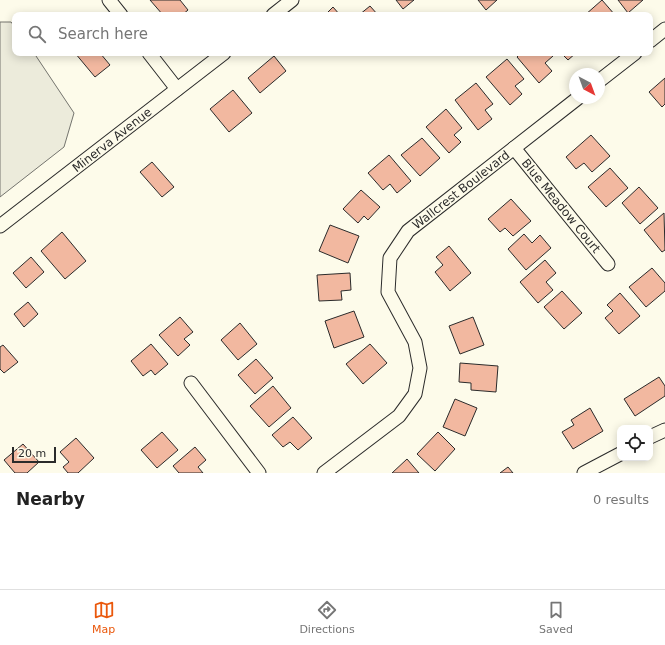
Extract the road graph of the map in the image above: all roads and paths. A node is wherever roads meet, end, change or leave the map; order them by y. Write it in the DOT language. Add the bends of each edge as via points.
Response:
graph roads {
  1 [pos="109,0"];
  2 [pos="292,0"];
  3 [pos="118,12"];
  4 [pos="276,12"];
  5 [pos="665,29"];
  6 [pos="653,39"];
  7 [pos="151,56"];
  8 [pos="220,56"];
  9 [pos="631,56"];
  10 [pos="605,76"];
  11 [pos="177,89"];
  12 [pos="570,104"];
  13 [pos="514,148"];
  14 [pos="0,226"];
  15 [pos="608,264"];
  16 [pos="191,383"];
  17 [pos="665,430"];
  18 [pos="653,436"];
  19 [pos="617,456"];
  20 [pos="259,473"];
  21 [pos="324,473"];
  22 [pos="584,473"];
  1 -- 3 [label="street"];
  2 -- 4 [label="street"];
  5 -- 6 [label="street"];
  7 -- 11 [label="street"];
  8 -- 11 [label="street, Minerva Avenue"];
  9 -- 10 [label="street"];
  11 -- 14 [label="street, Minerva Avenue"];
  12 -- 13 [label="street, Wallcrest Boulevard"];
  13 -- 15 [label="street, Blue Meadow Court"];
  13 -- 21 [label="street, Wallcrest Boulevard" via="408,231 390,258 388,292 415,342 420,368 415,394 399,416"];
  16 -- 20 [label="street"];
  17 -- 18 [label="street"];
  19 -- 22 [label="street"];
}
